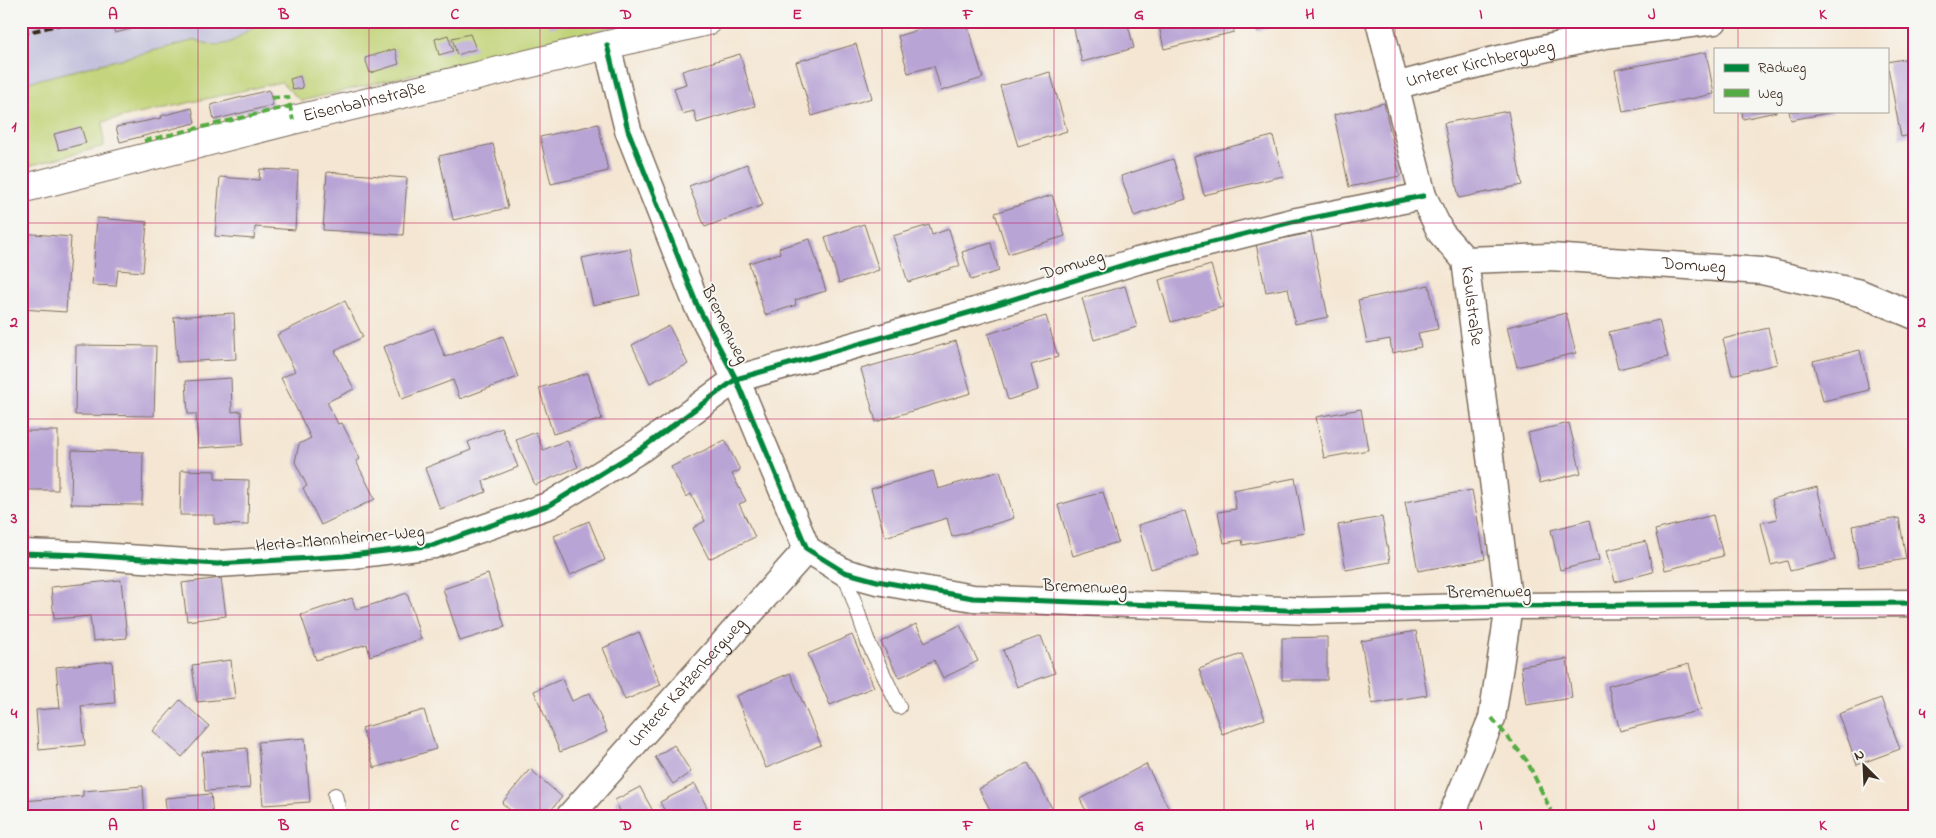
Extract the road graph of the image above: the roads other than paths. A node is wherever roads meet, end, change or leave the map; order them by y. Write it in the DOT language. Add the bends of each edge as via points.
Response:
graph roads {
  1 [pos="708,21"];
  2 [pos="1379,21"];
  3 [pos="1714,21"];
  4 [pos="607,45"];
  5 [pos="1395,86"];
  6 [pos="21,189"];
  7 [pos="1423,196"];
  8 [pos="1465,260"];
  9 [pos="1915,316"];
  10 [pos="736,379"];
  11 [pos="806,549"];
  12 [pos="21,554"];
  13 [pos="844,572"];
  14 [pos="1915,603"];
  15 [pos="1509,606"];
  16 [pos="899,707"];
  17 [pos="334,795"];
  18 [pos="340,817"];
  19 [pos="569,817"];
  20 [pos="1450,817"];
  1 -- 4 [label="street, Eisenbahnstraße"];
  2 -- 5 [label="street, Kaulstraße"];
  3 -- 5 [label="street, Unterer Kirchbergweg" via="1605,35"];
  4 -- 6 [label="street, Eisenbahnstraße"];
  4 -- 10 [label="street, Bremenweg" via="628,130 697,305"];
  5 -- 7 [label="street, Kaulstraße"];
  7 -- 8 [label="street, Kaulstraße" via="1441,233"];
  7 -- 10 [label="street, Domweg" via="1292,222 1137,261"];
  8 -- 9 [label="street, Domweg" via="1550,257 1762,272 1860,293"];
  8 -- 15 [label="street, Kaulstraße"];
  10 -- 11 [label="street, Bremenweg"];
  10 -- 12 [label="street, Herta-Mannheimer-Weg" via="641,449 550,506 434,545 344,556 217,564 82,554"];
  11 -- 13 [label="street, Bremenweg"];
  11 -- 19 [label="street, Unterer Katzenbergweg"];
  13 -- 15 [label="street, Bremenweg" via="877,582 973,598 1310,611"];
  13 -- 16 [label="lane" via="868,642"];
  14 -- 15 [label="street, Bremenweg"];
  15 -- 20 [label="street, Kaulstraße" via="1492,718"];
  17 -- 18 [label="lane"];
}
